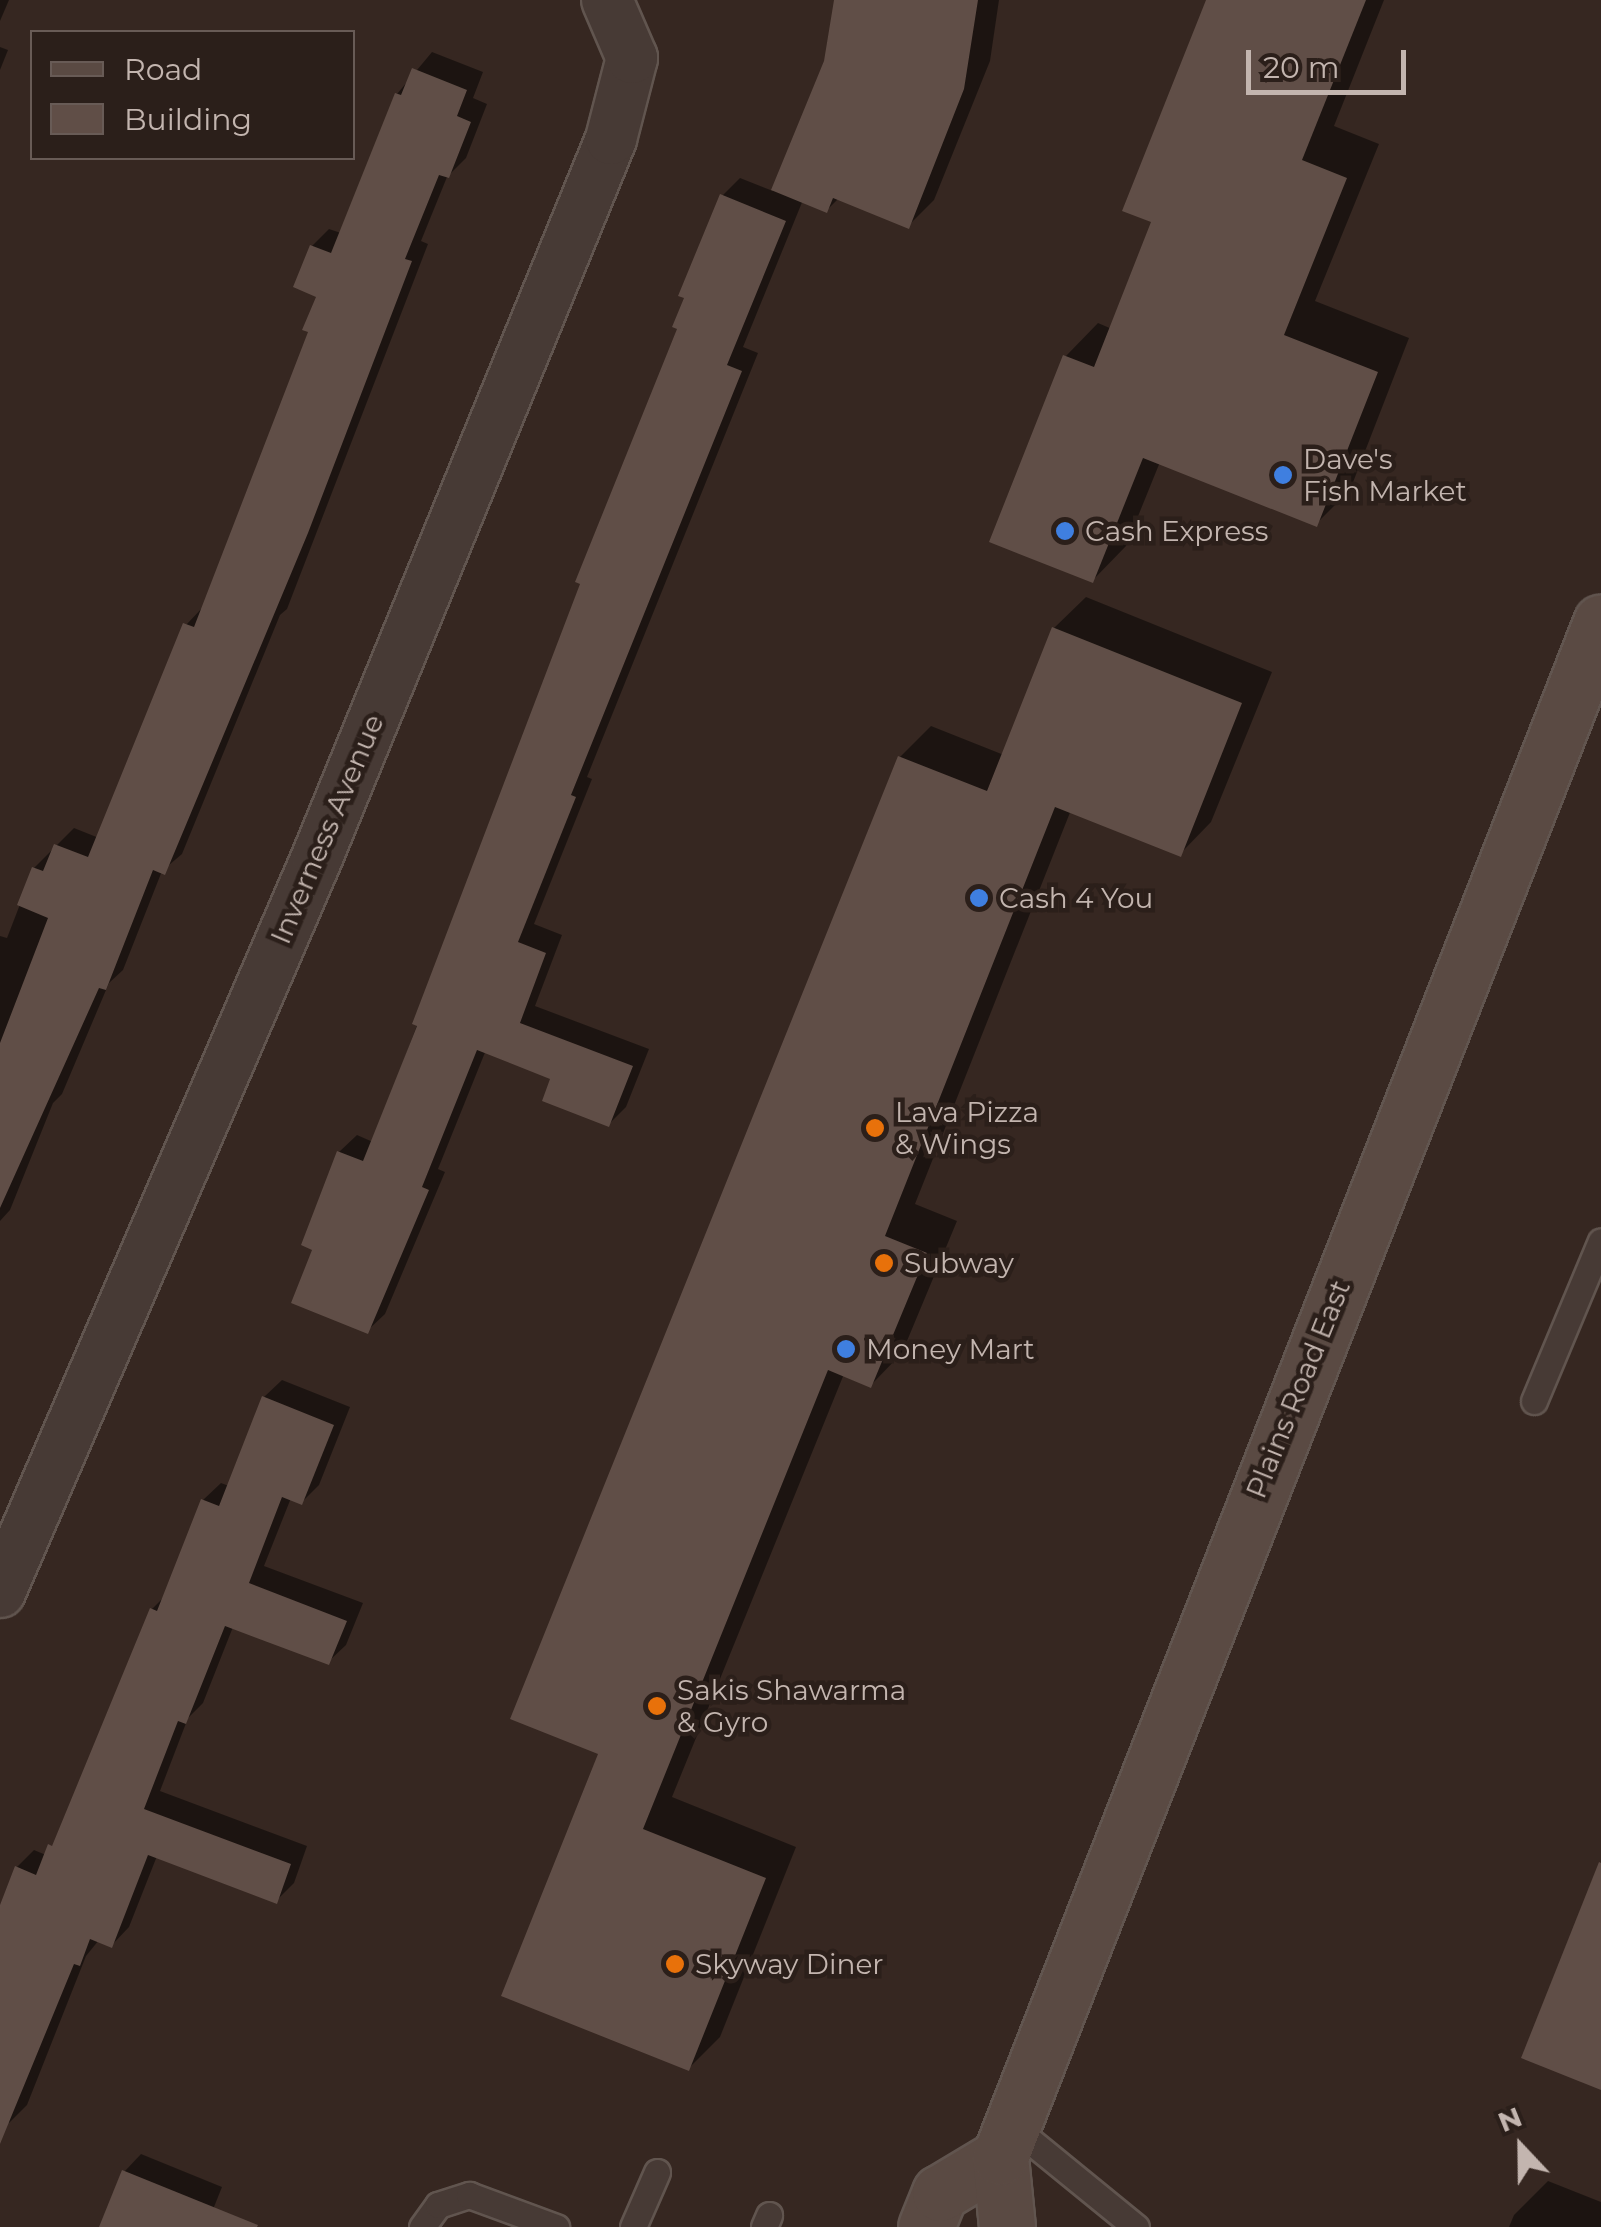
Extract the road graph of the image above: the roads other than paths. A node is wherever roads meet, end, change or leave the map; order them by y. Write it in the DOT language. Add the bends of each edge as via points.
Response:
graph roads {
  1 [pos="607,0"];
  2 [pos="1601,623"];
  3 [pos="1601,1241"];
  4 [pos="1534,1401"];
  5 [pos="0,1592"];
  6 [pos="1006,2141"];
  7 [pos="657,2172"];
  8 [pos="1135,2226"];
  9 [pos="422,2227"];
  10 [pos="556,2227"];
  11 [pos="633,2227"];
  12 [pos="926,2227"];
  13 [pos="1007,2227"];
  1 -- 5 [label="street, Inverness Avenue" via="632,58 612,139 318,855"];
  2 -- 6 [label="main road, Plains Road East"];
  3 -- 4 [label="lane"];
  6 -- 8 [label="lane"];
  6 -- 12 [label="main road" via="940,2193"];
  6 -- 13 [label="main road, Plains Road East"];
  7 -- 11 [label="lane"];
  9 -- 10 [label="lane" via="438,2205 469,2195"];
}
